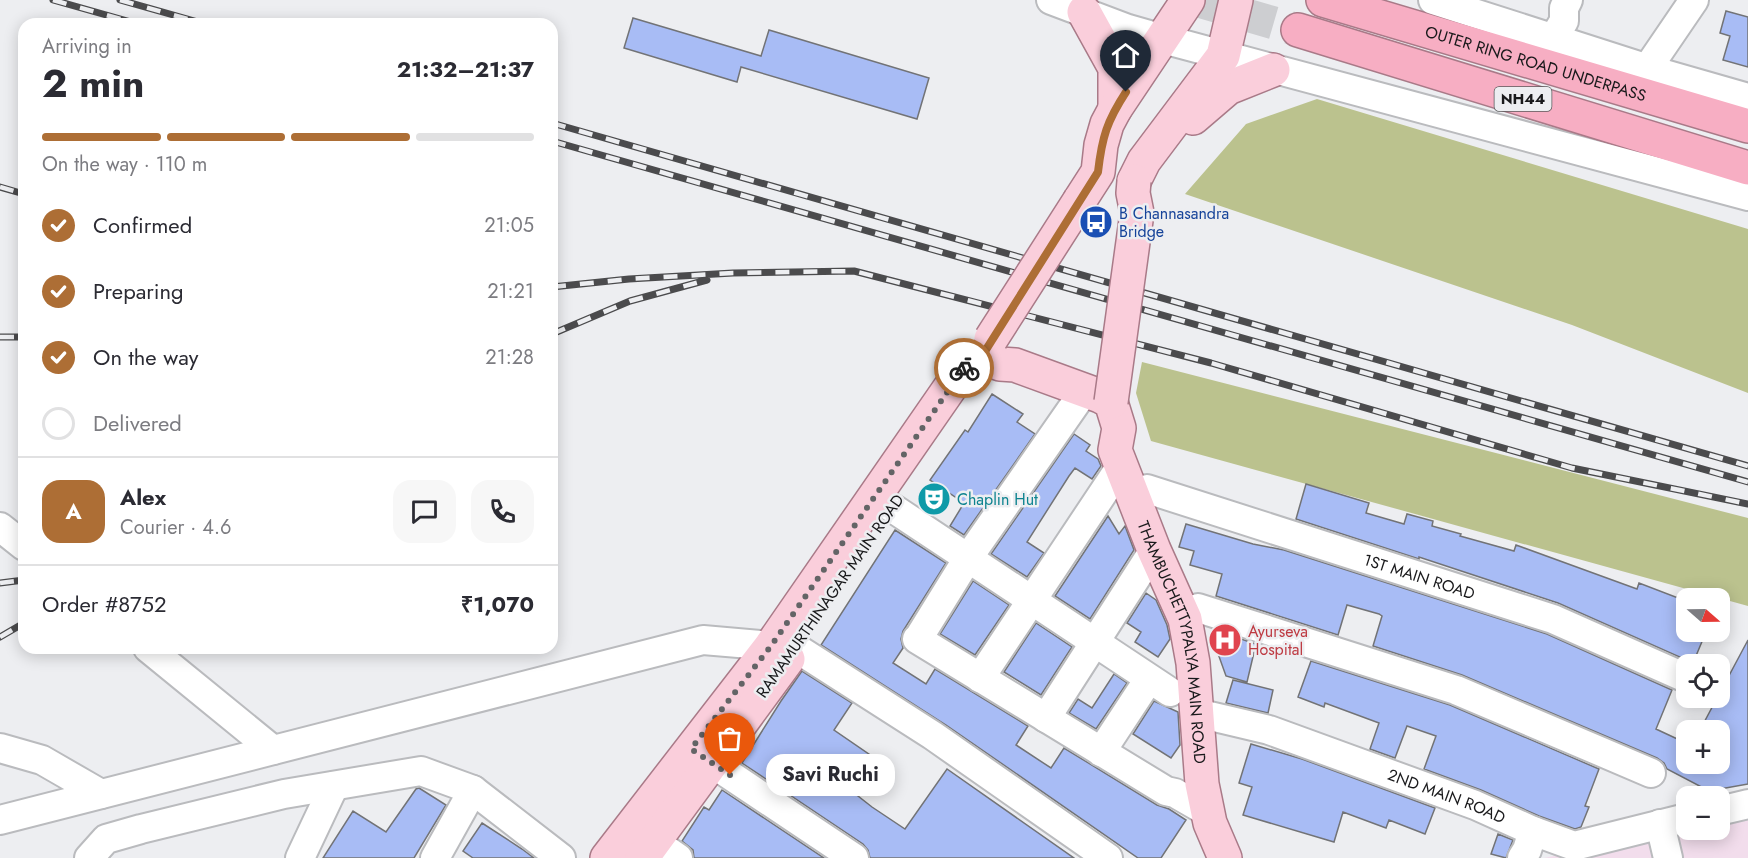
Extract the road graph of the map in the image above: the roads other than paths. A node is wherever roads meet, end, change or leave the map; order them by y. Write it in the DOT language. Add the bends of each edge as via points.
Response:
graph roads {
  1 [pos="1051,0"];
  2 [pos="1188,0"];
  3 [pos="1236,0"];
  4 [pos="1323,0"];
  5 [pos="1433,0"];
  6 [pos="1569,0"];
  7 [pos="1694,0"];
  8 [pos="1084,12"];
  9 [pos="1298,30"];
  10 [pos="1163,39"];
  11 [pos="1553,39"];
  12 [pos="1223,56"];
  13 [pos="1647,69"];
  14 [pos="1274,70"];
  15 [pos="1748,98"];
  16 [pos="1115,109"];
  17 [pos="1748,126"];
  18 [pos="1748,168"];
  19 [pos="1139,171"];
  20 [pos="1748,196"];
  21 [pos="991,353"];
  22 [pos="1078,400"];
  23 [pos="1114,415"];
  24 [pos="1121,466"];
  25 [pos="1147,489"];
  26 [pos="891,507"];
  27 [pos="0,528"];
  28 [pos="18,542"];
  29 [pos="1154,550"];
  30 [pos="968,558"];
  31 [pos="1032,601"];
  32 [pos="1198,608"];
  33 [pos="1094,642"];
  34 [pos="783,647"];
  35 [pos="155,654"];
  36 [pos="1676,674"];
  37 [pos="980,678"];
  38 [pos="1210,716"];
  39 [pos="1046,718"];
  40 [pos="0,748"];
  41 [pos="273,750"];
  42 [pos="1101,752"];
  43 [pos="702,756"];
  44 [pos="1651,773"];
  45 [pos="334,786"];
  46 [pos="473,790"];
  47 [pos="101,794"];
  48 [pos="1748,804"];
  49 [pos="1730,808"];
  50 [pos="1208,812"];
  51 [pos="0,820"];
  52 [pos="1673,821"];
  53 [pos="1533,831"];
  54 [pos="97,848"];
  55 [pos="658,853"];
  56 [pos="300,858"];
  57 [pos="435,858"];
  58 [pos="561,858"];
  59 [pos="607,858"];
  60 [pos="854,858"];
  61 [pos="1108,858"];
  62 [pos="1225,858"];
  63 [pos="1232,858"];
  64 [pos="1522,858"];
  65 [pos="1668,858"];
  1 -- 8 [label="street"];
  2 -- 10 [label="main road, RAMAMURTHINAGAR MAIN ROAD"];
  3 -- 12 [label="main road"];
  4 -- 17 [label="highway, OUTER RING ROAD UNDERPASS / NH44"];
  5 -- 11 [label="street"];
  6 -- 11 [label="street" via="1564,8 1564,21"];
  7 -- 13 [label="street"];
  8 -- 10 [label="street"];
  8 -- 16 [label="main road" via="1115,68"];
  9 -- 18 [label="highway, NH44"];
  10 -- 12 [label="street"];
  10 -- 16 [label="main road, RAMAMURTHINAGAR MAIN ROAD"];
  11 -- 13 [label="street"];
  12 -- 14 [label="street"];
  12 -- 19 [label="main road"];
  13 -- 15 [label="street"];
  14 -- 19 [label="main road" via="1228,88"];
  14 -- 20 [label="street"];
  16 -- 21 [label="main road, RAMAMURTHINAGAR MAIN ROAD, bridge" via="1101,145 1098,172"];
  19 -- 23 [label="main road, bridge" via="1133,193 1137,213"];
  21 -- 22 [label="main road" via="1011,375"];
  21 -- 23 [label="main road" via="1100,396"];
  21 -- 26 [label="main road, RAMAMURTHINAGAR MAIN ROAD"];
  21 -- 34 [label="main road, RAMAMURTHINAGAR MAIN ROAD" via="965,366"];
  22 -- 23 [label="main road"];
  22 -- 30 [label="street"];
  23 -- 24 [label="main road, THAMBUCHETTYPALYA MAIN ROAD" via="1115,450"];
  23 -- 25 [label="main road, THAMBUCHETTYPALYA MAIN ROAD" via="1126,434"];
  24 -- 29 [label="main road, THAMBUCHETTYPALYA MAIN ROAD"];
  24 -- 31 [label="street"];
  25 -- 32 [label="main road, THAMBUCHETTYPALYA MAIN ROAD"];
  25 -- 36 [label="street, 1ST MAIN ROAD" via="1553,619"];
  26 -- 30 [label="street"];
  26 -- 34 [label="main road, RAMAMURTHINAGAR MAIN ROAD"];
  27 -- 28 [label="street"];
  29 -- 33 [label="street"];
  29 -- 50 [label="main road, THAMBUCHETTYPALYA MAIN ROAD" via="1185,619"];
  30 -- 31 [label="street"];
  30 -- 37 [label="street" via="919,636"];
  31 -- 33 [label="street"];
  31 -- 37 [label="street"];
  32 -- 38 [label="main road, THAMBUCHETTYPALYA MAIN ROAD" via="1207,657"];
  32 -- 44 [label="street" via="1456,690"];
  33 -- 39 [label="street"];
  33 -- 42 [label="street" via="1159,686"];
  34 -- 41 [label="street" via="703,640"];
  34 -- 43 [label="main road, RAMAMURTHINAGAR MAIN ROAD"];
  34 -- 61 [label="street" via="932,735"];
  35 -- 41 [label="street"];
  37 -- 39 [label="street"];
  38 -- 53 [label="street, 2ND MAIN ROAD" via="1269,730 1475,805"];
  38 -- 63 [label="main road, THAMBUCHETTYPALYA MAIN ROAD" via="1216,786 1235,849"];
  39 -- 42 [label="street"];
  40 -- 47 [label="street" via="42,760"];
  41 -- 47 [label="street"];
  42 -- 50 [label="street" via="1166,792"];
  43 -- 55 [label="main road, RAMAMURTHINAGAR MAIN ROAD"];
  43 -- 59 [label="main road, RAMAMURTHINAGAR MAIN ROAD"];
  43 -- 60 [label="street"];
  45 -- 46 [label="street" via="421,771"];
  45 -- 54 [label="street" via="273,797"];
  45 -- 56 [label="street"];
  46 -- 57 [label="street"];
  46 -- 58 [label="street"];
  47 -- 51 [label="street"];
  47 -- 54 [label="street"];
  48 -- 49 [label="street"];
  50 -- 62 [label="main road, THAMBUCHETTYPALYA MAIN ROAD"];
  52 -- 53 [label="street, 2ND MAIN ROAD" via="1574,846"];
  52 -- 65 [label="street"];
  53 -- 64 [label="street"];
}
